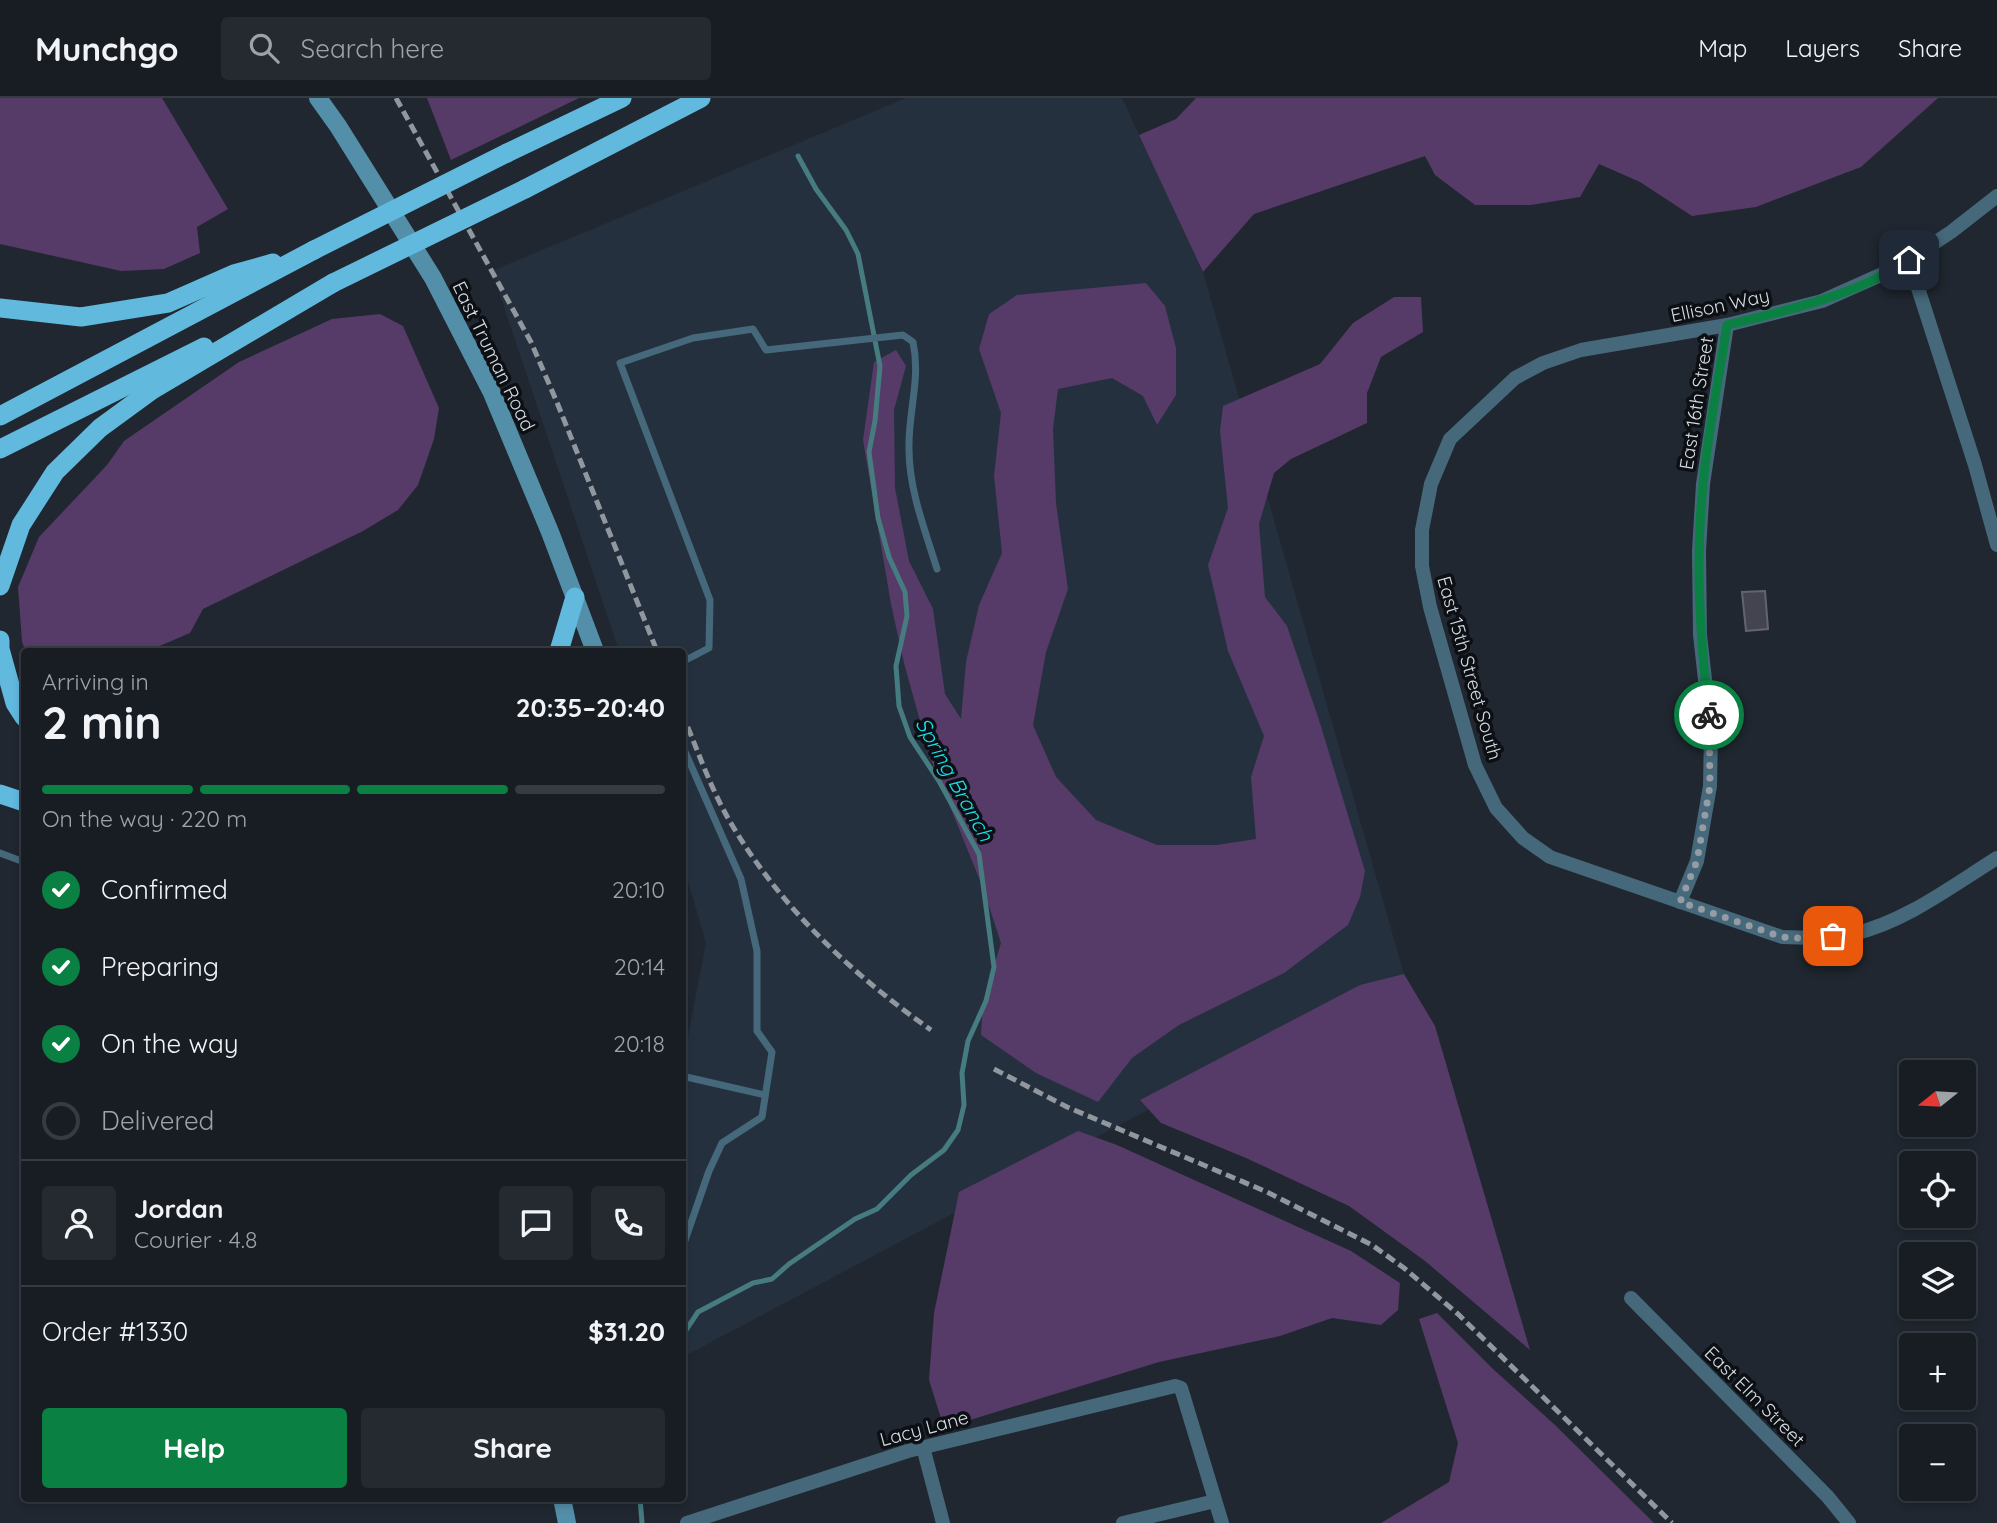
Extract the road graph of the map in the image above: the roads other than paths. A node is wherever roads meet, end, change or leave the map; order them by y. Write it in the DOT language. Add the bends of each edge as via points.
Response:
graph roads {
  1 [pos="318,98"];
  2 [pos="622,98"];
  3 [pos="701,98"];
  4 [pos="1997,196"];
  5 [pos="314,250"];
  6 [pos="1909,260"];
  7 [pos="333,283"];
  8 [pos="0,308"];
  9 [pos="1727,325"];
  10 [pos="0,416"];
  11 [pos="1450,439"];
  12 [pos="0,449"];
  13 [pos="1997,545"];
  14 [pos="937,569"];
  15 [pos="0,586"];
  16 [pos="575,597"];
  17 [pos="0,640"];
  18 [pos="560,648"];
  19 [pos="594,648"];
  20 [pos="686,660"];
  21 [pos="21,712"];
  22 [pos="686,754"];
  23 [pos="0,794"];
  24 [pos="21,801"];
  25 [pos="0,853"];
  26 [pos="1997,858"];
  27 [pos="21,861"];
  28 [pos="1680,902"];
  29 [pos="686,1077"];
  30 [pos="765,1095"];
  31 [pos="686,1237"];
  32 [pos="1631,1298"];
  33 [pos="923,1447"];
  34 [pos="1215,1501"];
  35 [pos="563,1502"];
  36 [pos="567,1523"];
  37 [pos="687,1523"];
  38 [pos="943,1523"];
  39 [pos="1123,1523"];
  40 [pos="1222,1523"];
  41 [pos="1849,1523"];
  1 -- 16 [label="main road, East Truman Road" via="433,278 469,347 498,405"];
  2 -- 5 [label="highway, bridge"];
  3 -- 7 [label="highway, bridge"];
  4 -- 6 [label="street, Ellison Way"];
  5 -- 8 [label="highway" via="234,274 168,303 81,317"];
  5 -- 10 [label="highway"];
  6 -- 9 [label="street, Ellison Way" via="1822,301"];
  6 -- 13 [label="street"];
  7 -- 12 [label="highway"];
  7 -- 15 [label="highway" via="152,390 100,428 55,472 21,525"];
  9 -- 11 [label="street, Ellison Way" via="1581,350 1544,363 1516,378"];
  9 -- 28 [label="street, East 16th Street" via="1703,484 1699,551 1710,786 1697,861"];
  11 -- 28 [label="street, East 15th Street South" via="1431,484 1422,530 1422,566 1475,765 1496,808 1523,838 1550,857"];
  14 -- 20 [label="lane" via="918,510 909,449 917,381 913,342 903,335 766,351 753,329 693,338 620,363 710,600 709,648"];
  16 -- 18 [label="highway"];
  16 -- 19 [label="main road, East Truman Road"];
  17 -- 21 [label="highway"];
  22 -- 30 [label="lane" via="741,879 757,951 757,1031 772,1052"];
  23 -- 24 [label="highway"];
  25 -- 27 [label="lane"];
  26 -- 28 [label="street, East 15th Street South" via="1901,916 1853,934 1782,937"];
  29 -- 30 [label="lane"];
  30 -- 31 [label="lane" via="762,1117 722,1143"];
  32 -- 41 [label="street, East Elm Street"];
  33 -- 34 [label="street, Lacy Lane" via="1175,1385 1181,1388"];
  33 -- 37 [label="street, Lacy Lane"];
  33 -- 38 [label="street"];
  34 -- 39 [label="street"];
  34 -- 40 [label="street"];
  35 -- 36 [label="main road"];
}
